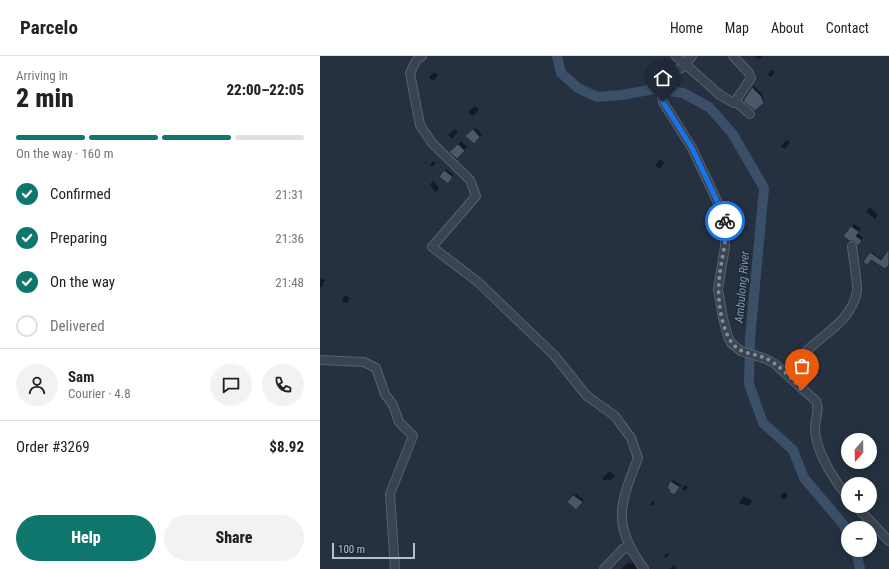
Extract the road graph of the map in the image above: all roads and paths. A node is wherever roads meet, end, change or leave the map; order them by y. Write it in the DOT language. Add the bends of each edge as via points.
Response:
graph roads {
  1 [pos="422,56"];
  2 [pos="676,56"];
  3 [pos="692,56"];
  4 [pos="734,56"];
  5 [pos="687,64"];
  6 [pos="735,101"];
  7 [pos="750,114"];
  8 [pos="852,246"];
  9 [pos="320,360"];
  10 [pos="790,378"];
  11 [pos="841,488"];
  12 [pos="863,513"];
  13 [pos="889,541"];
  14 [pos="631,549"];
  15 [pos="395,569"];
  16 [pos="604,569"];
  17 [pos="644,569"];
  1 -- 14 [label="street" via="416,60 410,73 420,126 432,143 470,180 476,196 432,247 478,282 554,355 588,396 615,416 631,438 638,458 627,487 621,515"];
  2 -- 5 [label="street"];
  3 -- 5 [label="street"];
  4 -- 6 [label="street" via="751,78"];
  5 -- 6 [label="street" via="720,95 731,102"];
  5 -- 10 [label="street" via="664,77 660,84 662,99 692,148 723,216 726,229 725,247 718,289 726,332 736,348 766,358"];
  6 -- 7 [label="street"];
  8 -- 10 [label="street" via="857,291 846,316 839,325 801,356"];
  9 -- 15 [label="street" via="364,362 376,368 399,422 413,436 390,494"];
  10 -- 11 [label="street" via="816,401 815,432 824,461"];
  12 -- 13 [label="street"];
  14 -- 16 [label="street" via="624,548"];
  14 -- 17 [label="street"];
}
